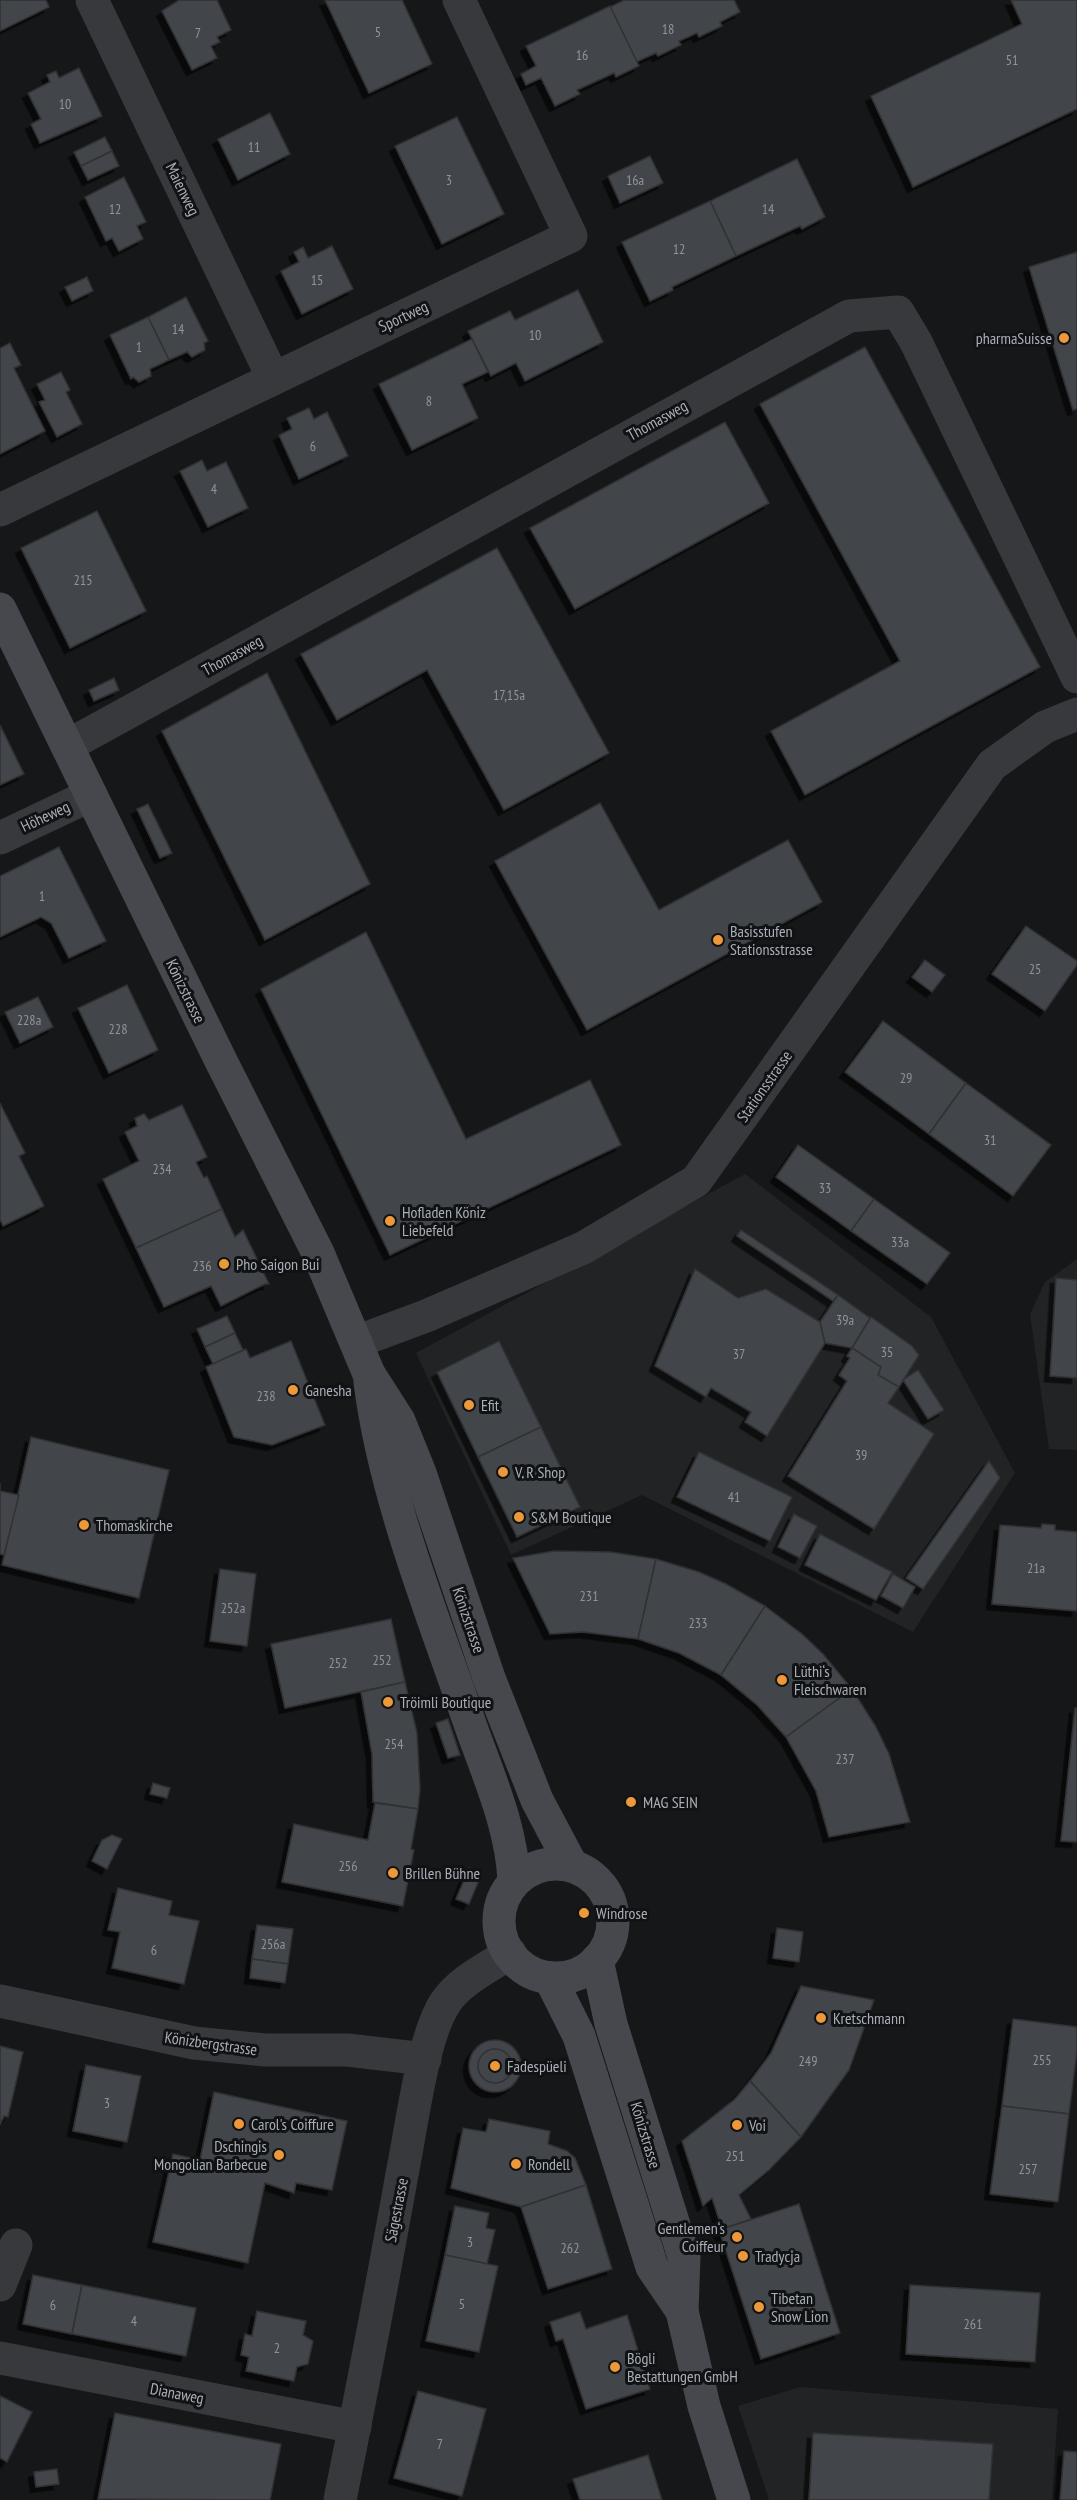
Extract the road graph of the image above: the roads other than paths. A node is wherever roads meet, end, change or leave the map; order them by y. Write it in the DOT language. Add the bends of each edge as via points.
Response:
graph roads {
  1 [pos="92,0"];
  2 [pos="459,0"];
  3 [pos="273,378"];
  4 [pos="0,510"];
  5 [pos="0,609"];
  6 [pos="1077,677"];
  7 [pos="1077,714"];
  8 [pos="67,746"];
  9 [pos="91,795"];
  10 [pos="0,837"];
  11 [pos="356,1342"];
  12 [pos="369,1374"];
  13 [pos="572,1866"];
  14 [pos="513,1882"];
  15 [pos="510,1953"];
  16 [pos="597,1960"];
  17 [pos="550,1978"];
  18 [pos="0,2001"];
  19 [pos="425,2059"];
  20 [pos="16,2245"];
  21 [pos="0,2285"];
  22 [pos="682,2311"];
  23 [pos="0,2358"];
  24 [pos="355,2427"];
  25 [pos="340,2500"];
  26 [pos="734,2500"];
  1 -- 3 [label="street, Maienweg"];
  2 -- 3 [label="street, Sportweg" via="571,236"];
  3 -- 4 [label="street, Sportweg"];
  5 -- 8 [label="main road, Könizstrasse"];
  6 -- 8 [label="street, Thomasweg" via="898,312 849,316"];
  7 -- 11 [label="street, Stationsstrasse" via="1045,727 992,765 696,1181 583,1248"];
  8 -- 9 [label="main road, Könizstrasse"];
  9 -- 10 [label="street, Höheweg"];
  9 -- 11 [label="main road, Könizstrasse" via="318,1253"];
  11 -- 12 [label="main road, Könizstrasse"];
  12 -- 13 [label="main road, Könizstrasse" via="399,1421 498,1700 537,1800"];
  12 -- 14 [label="main road, Könizstrasse" via="376,1429 391,1483 513,1854"];
  13 -- 14 [label="main road" via="535,1867"];
  13 -- 16 [label="main road" via="598,1882 612,1909 611,1937"];
  14 -- 15 [label="main road" via="499,1918 503,1944"];
  15 -- 17 [label="main road" via="527,1970"];
  15 -- 19 [label="street, Sägestrasse" via="447,2000"];
  16 -- 17 [label="main road" via="577,1974"];
  16 -- 22 [label="main road, Könizstrasse" via="611,2024 684,2257"];
  17 -- 22 [label="main road, Könizstrasse" via="579,2036 652,2266"];
  18 -- 19 [label="street, Könizbergstrasse" via="194,2043 265,2050 347,2050"];
  19 -- 24 [label="street, Sägestrasse"];
  20 -- 21 [label="street"];
  22 -- 26 [label="main road, Könizstrasse" via="704,2406"];
  23 -- 24 [label="street, Dianaweg"];
  24 -- 25 [label="street, Sägestrasse"];
}
